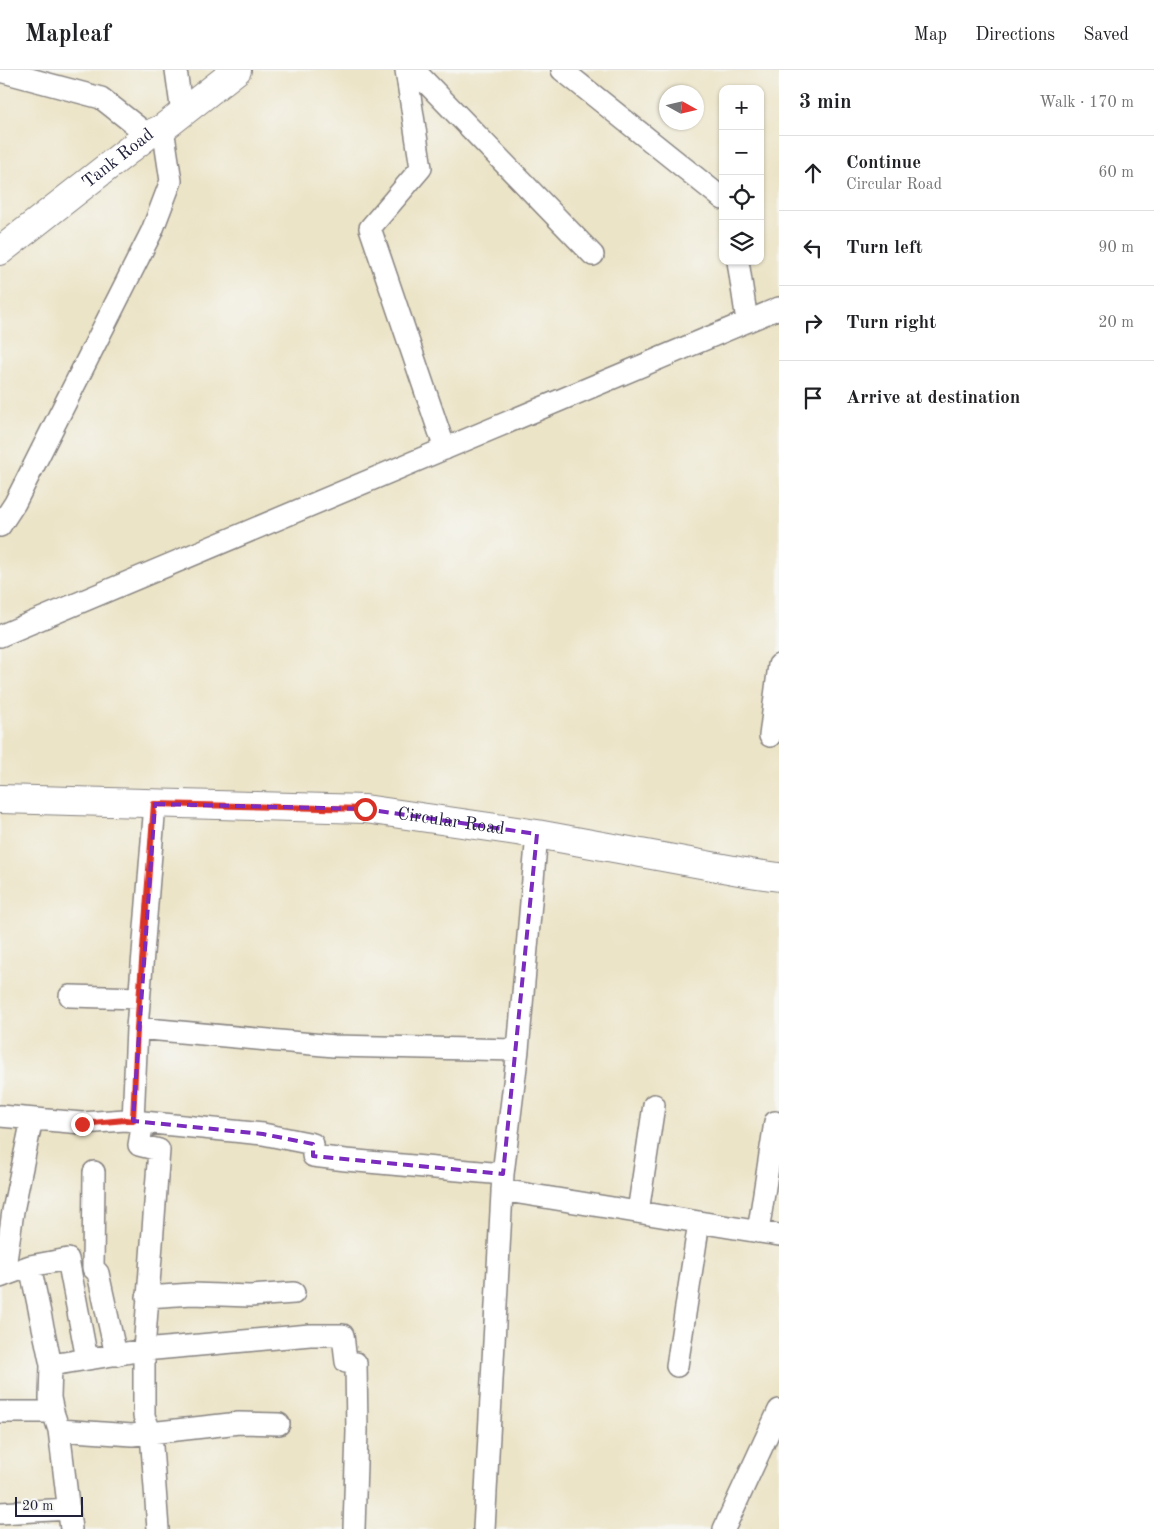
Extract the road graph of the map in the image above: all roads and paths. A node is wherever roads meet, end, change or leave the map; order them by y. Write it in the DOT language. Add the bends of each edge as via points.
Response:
graph roads {
  1 [pos="176,70"];
  2 [pos="238,70"];
  3 [pos="406,70"];
  4 [pos="414,70"];
  5 [pos="562,70"];
  6 [pos="0,71"];
  7 [pos="164,126"];
  8 [pos="719,196"];
  9 [pos="0,251"];
  10 [pos="593,255"];
  11 [pos="739,265"];
  12 [pos="779,308"];
  13 [pos="747,322"];
  14 [pos="445,449"];
  15 [pos="0,526"];
  16 [pos="0,636"];
  17 [pos="779,665"];
  18 [pos="770,736"];
  19 [pos="0,799"];
  20 [pos="154,804"];
  21 [pos="537,834"];
  22 [pos="779,877"];
  23 [pos="70,996"];
  24 [pos="139,998"];
  25 [pos="137,1028"];
  26 [pos="518,1050"];
  27 [pos="654,1105"];
  28 [pos="0,1116"];
  29 [pos="32,1119"];
  30 [pos="138,1122"];
  31 [pos="775,1122"];
  32 [pos="94,1172"];
  33 [pos="503,1182"];
  34 [pos="6,1211"];
  35 [pos="638,1212"];
  36 [pos="699,1222"];
  37 [pos="769,1233"];
  38 [pos="30,1266"];
  39 [pos="2,1276"];
  40 [pos="294,1293"];
  41 [pos="148,1297"];
  42 [pos="144,1350"];
  43 [pos="116,1355"];
  44 [pos="87,1359"];
  45 [pos="51,1365"];
  46 [pos="677,1366"];
  47 [pos="779,1410"];
  48 [pos="0,1412"];
  49 [pos="56,1421"];
  50 [pos="278,1424"];
  51 [pos="151,1433"];
  52 [pos="0,1513"];
  53 [pos="70,1519"];
  54 [pos="158,1529"];
  55 [pos="354,1529"];
  56 [pos="484,1529"];
  57 [pos="724,1529"];
  1 -- 7 [label="street"];
  2 -- 7 [label="main road, Tank Road"];
  3 -- 14 [label="street" via="422,168 370,228"];
  4 -- 10 [label="street"];
  5 -- 8 [label="street"];
  6 -- 7 [label="street" via="101,98"];
  7 -- 9 [label="main road, Tank Road"];
  7 -- 15 [label="street" via="171,181 152,231 15,503"];
  11 -- 13 [label="street"];
  12 -- 13 [label="street"];
  13 -- 14 [label="street"];
  14 -- 16 [label="street"];
  17 -- 18 [label="street"];
  19 -- 20 [label="main road, Circular Road"];
  20 -- 21 [label="main road, Circular Road" via="365,809"];
  20 -- 24 [label="street"];
  21 -- 22 [label="main road, Circular Road"];
  21 -- 26 [label="street"];
  23 -- 24 [label="street"];
  24 -- 25 [label="street"];
  25 -- 26 [label="street" via="334,1046"];
  25 -- 30 [label="street"];
  26 -- 33 [label="street"];
  27 -- 35 [label="street"];
  28 -- 29 [label="street"];
  29 -- 30 [label="street" via="82,1124"];
  29 -- 34 [label="street"];
  30 -- 33 [label="street" via="263,1134 313,1144 313,1156"];
  30 -- 41 [label="street" via="139,1145 159,1150"];
  31 -- 37 [label="street"];
  32 -- 43 [label="street" via="93,1268 98,1273"];
  33 -- 35 [label="street"];
  33 -- 56 [label="street"];
  34 -- 39 [label="street"];
  35 -- 36 [label="street"];
  36 -- 37 [label="street"];
  36 -- 46 [label="street"];
  38 -- 39 [label="street"];
  38 -- 44 [label="street" via="68,1259"];
  38 -- 45 [label="street"];
  40 -- 41 [label="street"];
  41 -- 42 [label="street"];
  42 -- 43 [label="street"];
  42 -- 51 [label="street" via="144,1416"];
  42 -- 55 [label="street" via="310,1334 343,1335 346,1362 356,1363"];
  43 -- 44 [label="street"];
  44 -- 45 [label="street"];
  45 -- 49 [label="street" via="50,1398"];
  47 -- 57 [label="street"];
  48 -- 49 [label="street"];
  49 -- 51 [label="street" via="132,1435"];
  49 -- 53 [label="street"];
  50 -- 51 [label="street" via="239,1423"];
  51 -- 54 [label="street"];
  52 -- 53 [label="street"];
}
